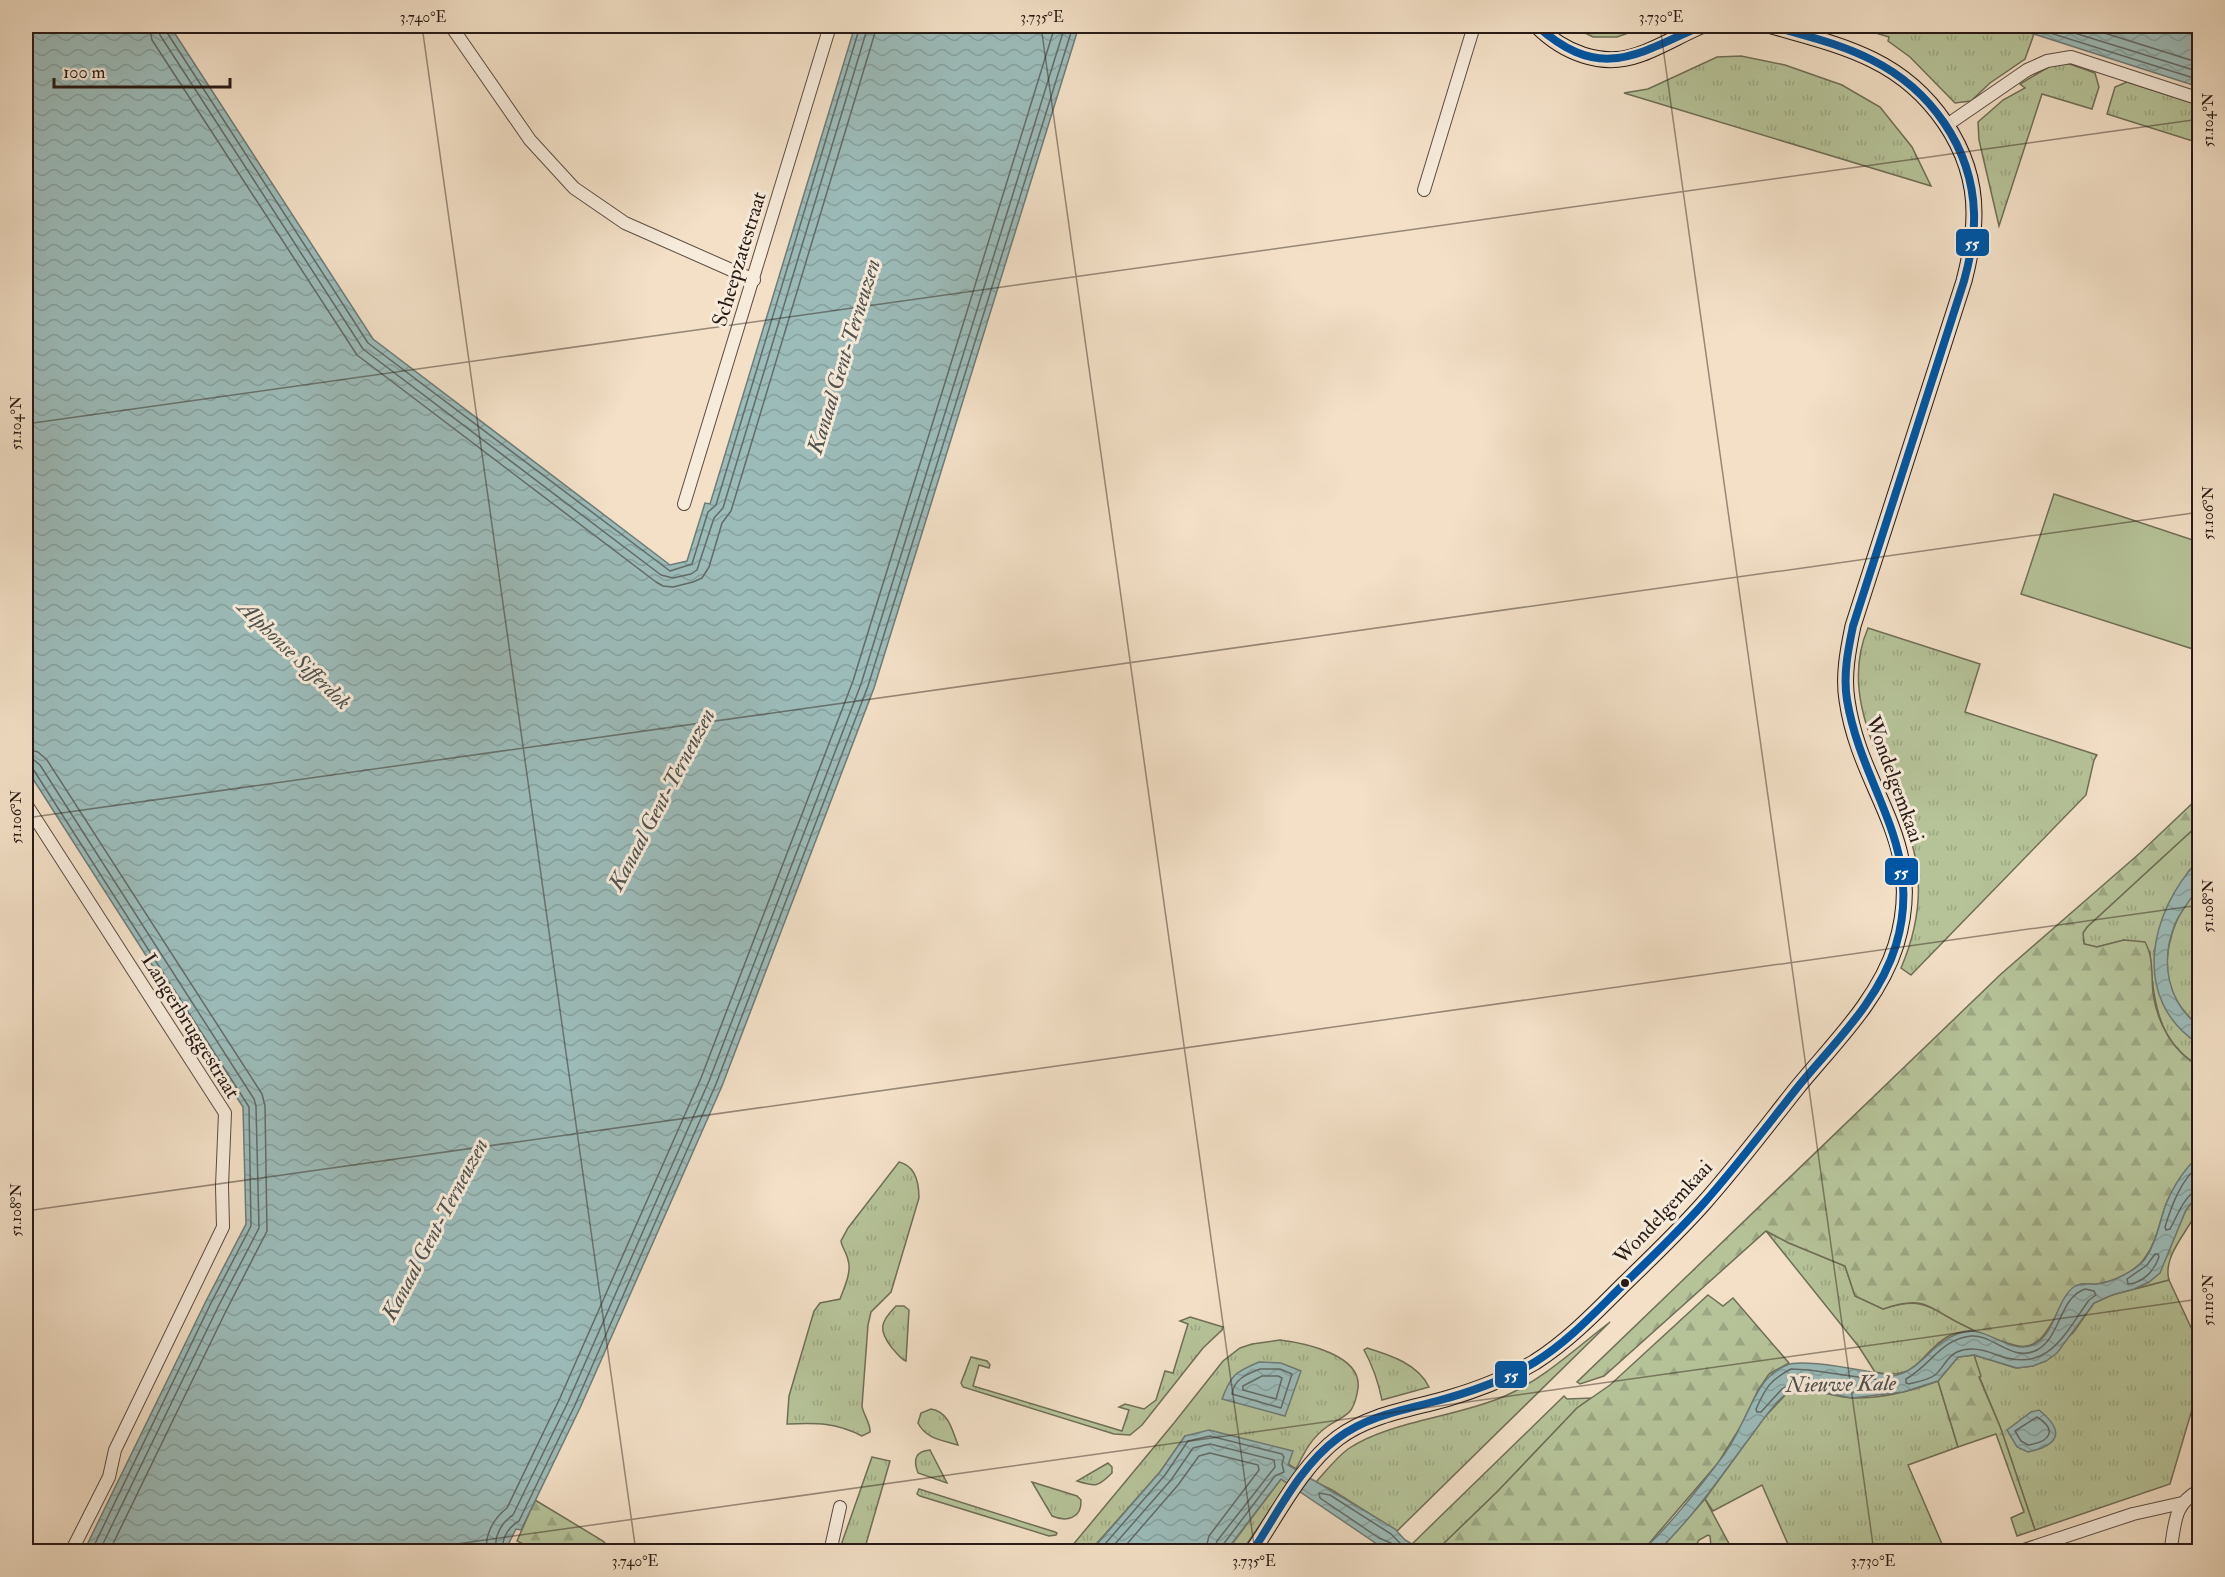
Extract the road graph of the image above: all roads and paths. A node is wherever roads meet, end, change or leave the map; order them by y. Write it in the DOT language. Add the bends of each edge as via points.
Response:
graph roads {
  1 [pos="451,26"];
  2 [pos="830,26"];
  3 [pos="1474,26"];
  4 [pos="1537,26"];
  5 [pos="1701,26"];
  6 [pos="1773,26"];
  7 [pos="1674,31"];
  8 [pos="2199,99"];
  9 [pos="1947,125"];
  10 [pos="1424,190"];
  11 [pos="754,280"];
  12 [pos="684,504"];
  13 [pos="26,804"];
  14 [pos="2199,1490"];
  15 [pos="2182,1503"];
  16 [pos="840,1507"];
  17 [pos="70,1551"];
  18 [pos="830,1551"];
  19 [pos="1251,1551"];
  20 [pos="2018,1551"];
  21 [pos="2170,1551"];
  1 -- 11 [label="street" via="530,140 574,188 625,223"];
  2 -- 11 [label="street, Scheepzatestraat"];
  3 -- 10 [label="street"];
  4 -- 7 [label="main road" via="1568,50 1605,59 1638,55"];
  5 -- 7 [label="main road"];
  6 -- 9 [label="main road, Wondelgemkaai" via="1853,52 1889,69 1920,93"];
  8 -- 9 [label="street" via="2071,57 2027,70"];
  9 -- 19 [label="main road, Wondelgemkaai" via="1972,188 1970,256 1853,626 1846,665 1846,697 1856,740 1888,813 1901,855 1905,899 1890,963 1858,1013 1704,1203 1599,1309 1563,1342 1485,1387 1383,1416 1357,1426 1329,1445"];
  11 -- 12 [label="street, Scheepzatestraat"];
  13 -- 17 [label="street, Langerbruggestraat" via="225,1113 223,1227 115,1450 109,1477"];
  14 -- 15 [label="street"];
  15 -- 20 [label="street" via="2133,1514"];
  15 -- 21 [label="street"];
  16 -- 18 [label="street"];
}
